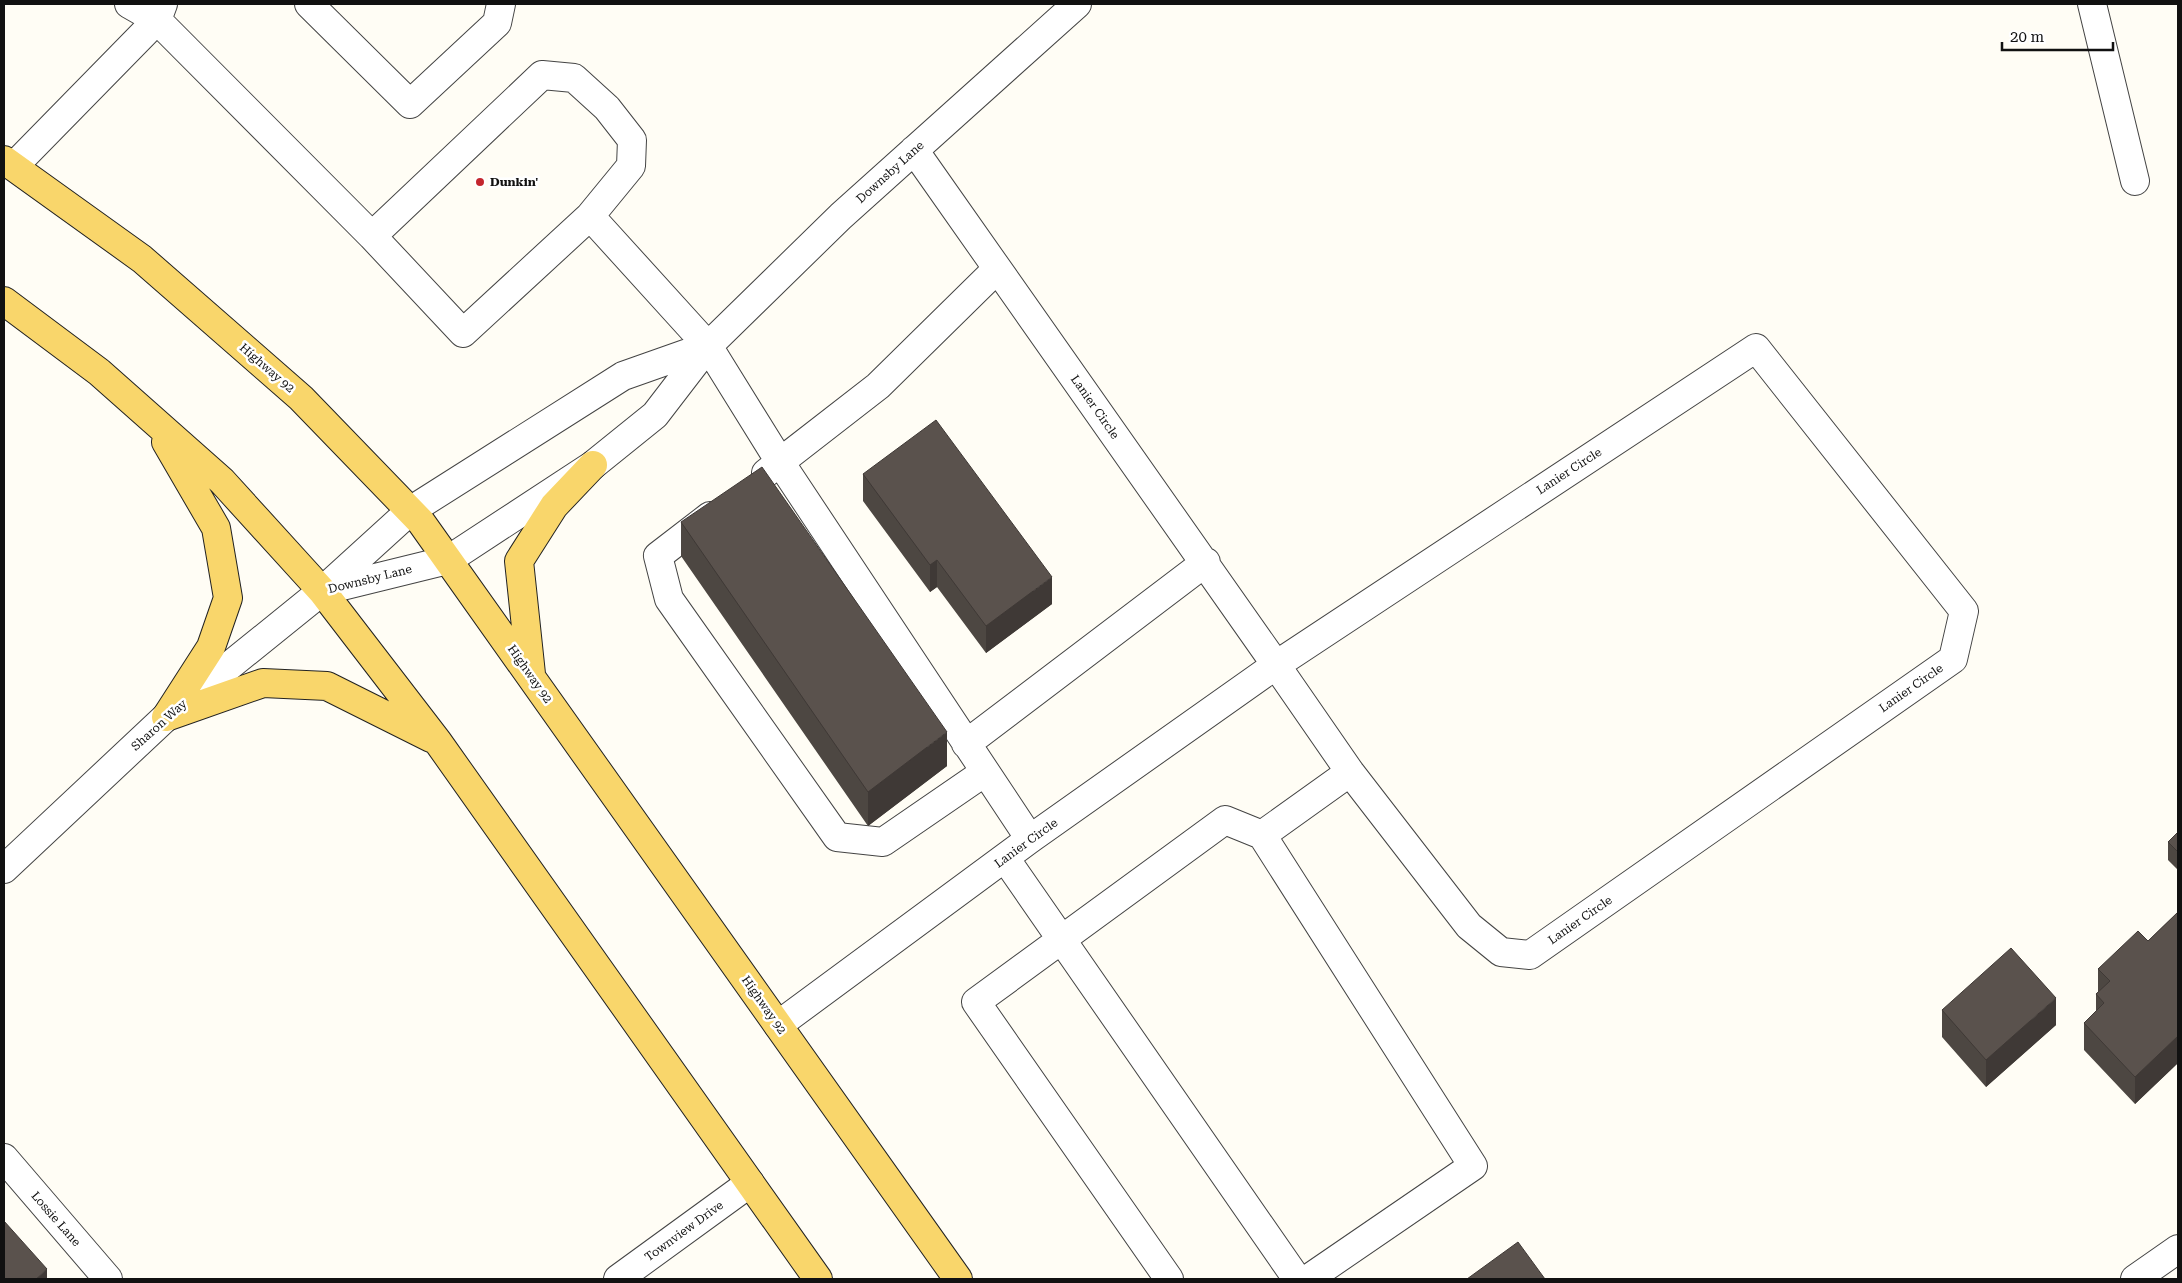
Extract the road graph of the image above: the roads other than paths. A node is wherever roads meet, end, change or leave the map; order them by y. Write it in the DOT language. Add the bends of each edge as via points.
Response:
graph roads {
  1 [pos="129,4"];
  2 [pos="308,4"];
  3 [pos="501,4"];
  4 [pos="1077,4"];
  5 [pos="2092,4"];
  6 [pos="160,12"];
  7 [pos="914,150"];
  8 [pos="9,163"];
  9 [pos="2135,181"];
  10 [pos="590,216"];
  11 [pos="372,236"];
  12 [pos="997,269"];
  13 [pos="4,300"];
  14 [pos="708,346"];
  15 [pos="154,421"];
  16 [pos="780,462"];
  17 [pos="593,465"];
  18 [pos="750,486"];
  19 [pos="726,503"];
  20 [pos="410,511"];
  21 [pos="448,560"];
  22 [pos="1206,562"];
  23 [pos="322,591"];
  24 [pos="1276,664"];
  25 [pos="531,675"];
  26 [pos="166,717"];
  27 [pos="438,742"];
  28 [pos="966,744"];
  29 [pos="984,772"];
  30 [pos="1350,772"];
  31 [pos="1262,835"];
  32 [pos="1030,839"];
  33 [pos="1005,858"];
  34 [pos="4,869"];
  35 [pos="1062,940"];
  36 [pos="778,1025"];
  37 [pos="4,1158"];
  38 [pos="750,1183"];
  39 [pos="2178,1249"];
  40 [pos="108,1279"];
  41 [pos="618,1279"];
  42 [pos="818,1279"];
  43 [pos="958,1279"];
  44 [pos="1169,1279"];
  45 [pos="1297,1279"];
  46 [pos="1308,1279"];
  47 [pos="2134,1279"];
  1 -- 6 [label="street"];
  2 -- 3 [label="street" via="410,104 497,23"];
  4 -- 7 [label="street, Downsby Lane"];
  5 -- 9 [label="street"];
  6 -- 8 [label="street"];
  6 -- 11 [label="street"];
  7 -- 12 [label="street, Lanier Circle"];
  7 -- 14 [label="street, Downsby Lane" via="841,216"];
  8 -- 20 [label="main road, Highway 92" via="142,259 301,398"];
  10 -- 11 [label="street" via="464,333"];
  10 -- 11 [label="street" via="631,166 632,140 607,108 574,78 542,75"];
  10 -- 14 [label="street"];
  12 -- 16 [label="street" via="878,386"];
  12 -- 22 [label="street, Lanier Circle"];
  13 -- 15 [label="main road" via="99,372"];
  14 -- 16 [label="street"];
  14 -- 17 [label="street, Downsby Lane" via="655,415"];
  14 -- 20 [label="street, Downsby Lane" via="623,376"];
  15 -- 23 [label="main road" via="222,481"];
  15 -- 26 [label="main road" via="216,528 228,598 211,647"];
  16 -- 18 [label="street"];
  16 -- 28 [label="street"];
  17 -- 21 [label="street, Downsby Lane"];
  17 -- 25 [label="main road" via="554,506 520,561"];
  19 -- 29 [label="street" via="658,556 669,599 837,837 883,842"];
  20 -- 21 [label="main road, Highway 92" via="422,522"];
  20 -- 23 [label="street, Downsby Lane"];
  21 -- 23 [label="street, Downsby Lane"];
  21 -- 25 [label="main road, Highway 92"];
  22 -- 24 [label="street, Lanier Circle"];
  22 -- 28 [label="street"];
  23 -- 26 [label="street, Sharon Way"];
  23 -- 27 [label="main road"];
  24 -- 30 [label="street, Lanier Circle"];
  24 -- 30 [label="street, Lanier Circle" via="1756,348 1964,610 1953,659 1530,955 1501,952 1469,926"];
  24 -- 32 [label="street, Lanier Circle"];
  25 -- 36 [label="main road, Highway 92"];
  26 -- 27 [label="main road" via="263,683 327,686"];
  26 -- 34 [label="street, Sharon Way"];
  27 -- 38 [label="main road"];
  28 -- 29 [label="street"];
  29 -- 32 [label="street"];
  30 -- 31 [label="street"];
  31 -- 35 [label="street" via="1225,820"];
  31 -- 46 [label="street" via="1472,1166"];
  32 -- 33 [label="street, Lanier Circle"];
  33 -- 35 [label="street"];
  33 -- 36 [label="street, Lanier Circle"];
  35 -- 44 [label="street" via="976,1002"];
  35 -- 45 [label="street"];
  36 -- 43 [label="main road, Highway 92"];
  37 -- 40 [label="street, Lossie Lane"];
  38 -- 41 [label="street, Townview Drive"];
  38 -- 42 [label="main road"];
  39 -- 47 [label="street"];
}
